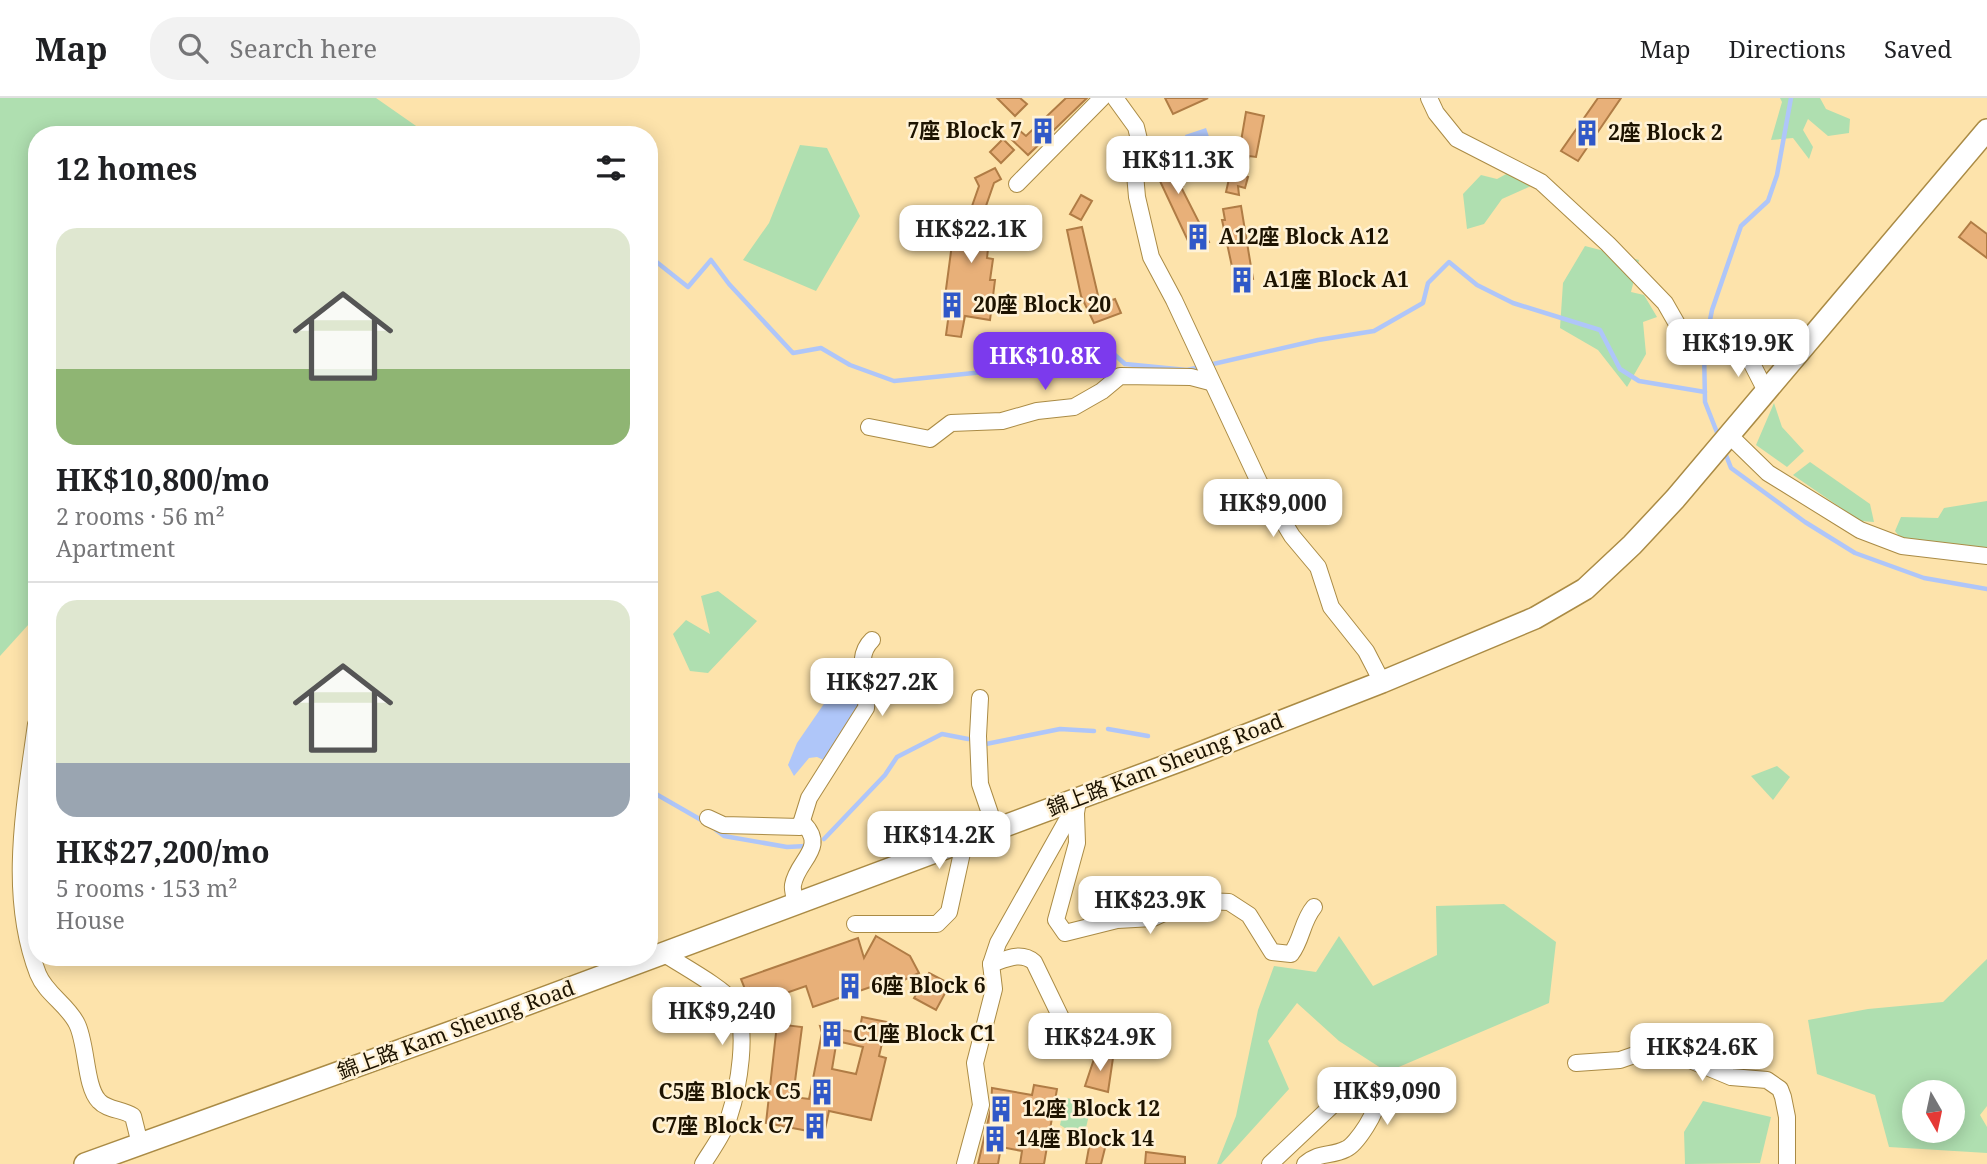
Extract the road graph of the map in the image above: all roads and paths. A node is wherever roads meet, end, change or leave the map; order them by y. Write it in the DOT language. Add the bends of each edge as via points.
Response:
graph roads {
  1 [pos="1102,98"];
  2 [pos="1115,98"];
  3 [pos="1429,98"];
  4 [pos="1987,130"];
  5 [pos="1017,184"];
  6 [pos="1207,373"];
  7 [pos="1767,393"];
  8 [pos="869,427"];
  9 [pos="1728,437"];
  10 [pos="1987,556"];
  11 [pos="872,640"];
  12 [pos="1382,682"];
  13 [pos="980,698"];
  14 [pos="28,788"];
  15 [pos="1077,806"];
  16 [pos="708,818"];
  17 [pos="803,824"];
  18 [pos="995,828"];
  19 [pos="965,839"];
  20 [pos="796,903"];
  21 [pos="1314,907"];
  22 [pos="855,925"];
  23 [pos="28,933"];
  24 [pos="663,953"];
  25 [pos="658,955"];
  26 [pos="991,964"];
  27 [pos="37,966"];
  28 [pos="627,966"];
  29 [pos="1065,1026"];
  30 [pos="1576,1063"];
  31 [pos="141,1144"];
  32 [pos="85,1164"];
  33 [pos="703,1164"];
  34 [pos="965,1164"];
  35 [pos="1270,1164"];
  36 [pos="1305,1164"];
  37 [pos="1787,1164"];
  1 -- 5 [label="street"];
  2 -- 6 [label="street" via="1136,127 1142,152 1135,174 1151,257"];
  3 -- 7 [label="street" via="1457,139 1541,182 1665,303 1693,342 1735,350 1749,360"];
  4 -- 7 [label="main road, 錦上路 Kam Sheung Road"];
  6 -- 8 [label="street" via="1120,376 1074,407 1002,421 951,423 930,439"];
  6 -- 12 [label="street" via="1259,482 1318,567 1331,607 1366,651"];
  7 -- 9 [label="main road, 錦上路 Kam Sheung Road"];
  9 -- 10 [label="street" via="1768,473 1860,530 1902,545"];
  9 -- 12 [label="main road, 錦上路 Kam Sheung Road" via="1632,545 1585,589 1535,618"];
  11 -- 17 [label="street" via="863,650 866,708 809,798"];
  12 -- 15 [label="main road, 錦上路 Kam Sheung Road"];
  13 -- 18 [label="street" via="980,784"];
  14 -- 23 [label="street" via="21,880"];
  15 -- 18 [label="main road, 錦上路 Kam Sheung Road"];
  15 -- 21 [label="street" via="1077,843 1055,920 1065,933 1117,920 1153,918 1181,905 1229,902 1249,915 1272,952 1285,955 1298,944"];
  15 -- 26 [label="street" via="998,943"];
  16 -- 17 [label="street" via="723,825 796,829"];
  17 -- 20 [label="street" via="812,832 813,844 794,883"];
  18 -- 19 [label="main road, 錦上路 Kam Sheung Road"];
  19 -- 20 [label="main road, 錦上路 Kam Sheung Road"];
  19 -- 22 [label="street" via="949,912 937,924"];
  20 -- 24 [label="main road, 錦上路 Kam Sheung Road"];
  24 -- 25 [label="main road, 錦上路 Kam Sheung Road"];
  24 -- 33 [label="street" via="733,1000 739,1016 737,1083 729,1119"];
  26 -- 29 [label="street" via="1019,955 1034,962"];
  26 -- 34 [label="street" via="994,989 975,1063 981,1105"];
  27 -- 31 [label="street" via="44,986 75,1019 96,1097 132,1116"];
  28 -- 31 [label="main road, 錦上路 Kam Sheung Road"];
  30 -- 37 [label="street" via="1666,1050 1731,1077 1767,1080 1783,1097"];
  31 -- 32 [label="main road, 錦上路 Kam Sheung Road"];
  35 -- 36 [label="street" via="1362,1082 1377,1104 1352,1146 1318,1154"];
}
